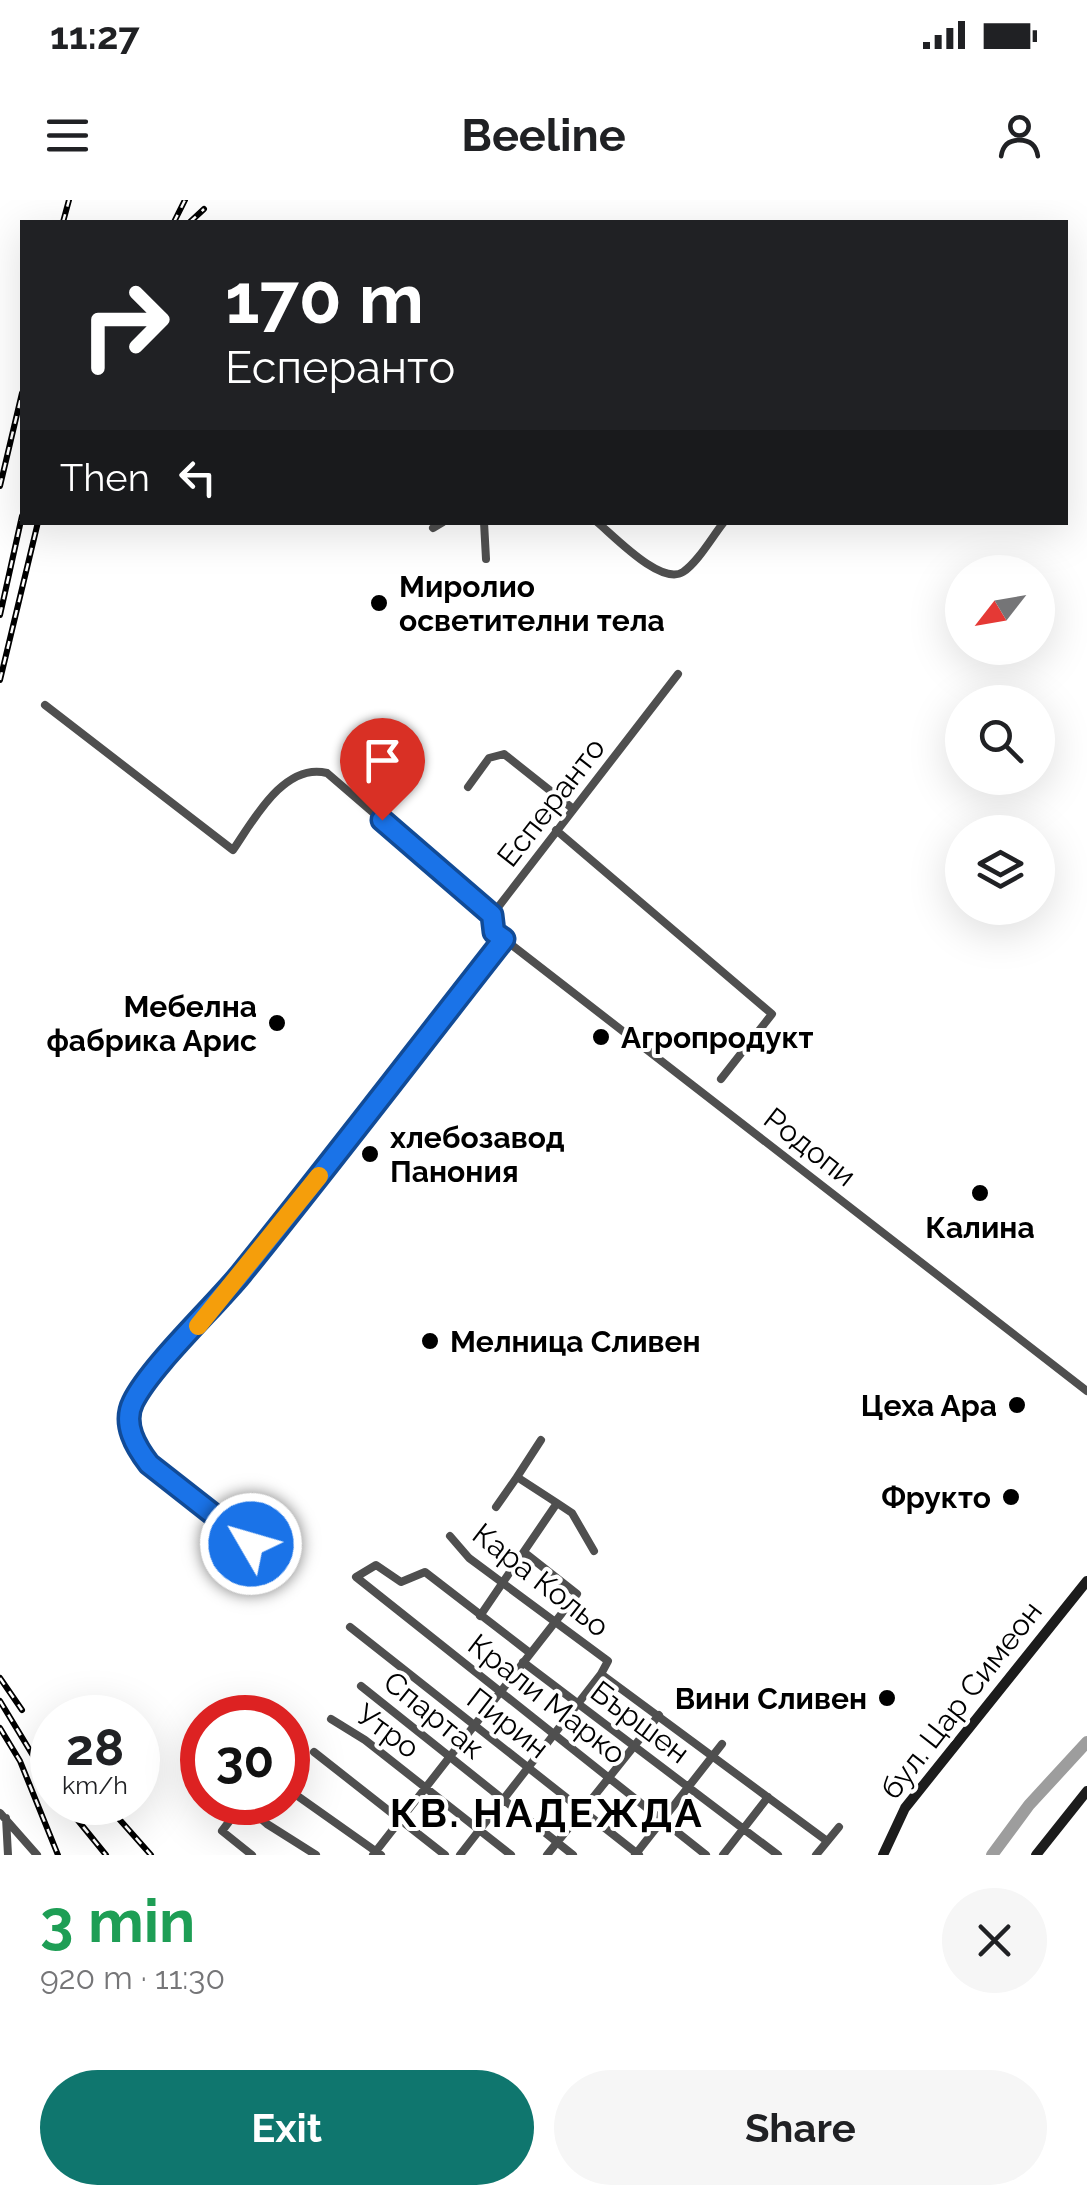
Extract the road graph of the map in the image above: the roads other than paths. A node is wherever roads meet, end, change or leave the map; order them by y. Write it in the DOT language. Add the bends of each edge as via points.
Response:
graph roads {
  1 [pos="438,525"];
  2 [pos="484,525"];
  3 [pos="601,525"];
  4 [pos="722,525"];
  5 [pos="433,528"];
  6 [pos="486,559"];
  7 [pos="678,674"];
  8 [pos="45,705"];
  9 [pos="468,787"];
  10 [pos="572,808"];
  11 [pos="556,830"];
  12 [pos="492,915"];
  13 [pos="504,939"];
  14 [pos="721,1079"];
  15 [pos="1087,1391"];
  16 [pos="541,1440"];
  17 [pos="517,1477"];
  18 [pos="557,1503"];
  19 [pos="496,1508"];
  20 [pos="450,1536"];
  21 [pos="251,1544"];
  22 [pos="594,1551"];
  23 [pos="525,1553"];
  24 [pos="1087,1581"];
  25 [pos="504,1585"];
  26 [pos="480,1616"];
  27 [pos="554,1623"];
  28 [pos="350,1626"];
  29 [pos="530,1653"];
  30 [pos="523,1662"];
  31 [pos="601,1674"];
  32 [pos="361,1686"];
  33 [pos="500,1691"];
  34 [pos="578,1703"];
  35 [pos="659,1715"];
  36 [pos="331,1719"];
  37 [pos="474,1724"];
  38 [pos="554,1734"];
  39 [pos="722,1744"];
  40 [pos="634,1746"];
  41 [pos="314,1752"];
  42 [pos="450,1756"];
  43 [pos="713,1756"];
  44 [pos="528,1767"];
  45 [pos="609,1778"];
  46 [pos="426,1787"];
  47 [pos="688,1787"];
  48 [pos="1087,1791"];
  49 [pos="768,1797"];
  50 [pos="503,1799"];
  51 [pos="310,1805"];
  52 [pos="583,1810"];
  53 [pos="3,1815"];
  54 [pos="400,1820"];
  55 [pos="662,1820"];
  56 [pos="839,1827"];
  57 [pos="480,1829"];
  58 [pos="744,1829"];
  59 [pos="828,1841"];
  60 [pos="557,1842"];
  61 [pos="376,1854"];
  62 [pos="637,1854"];
  63 [pos="8,1855"];
  64 [pos="37,1855"];
  65 [pos="252,1855"];
  66 [pos="316,1855"];
  67 [pos="445,1855"];
  68 [pos="460,1855"];
  69 [pos="511,1855"];
  70 [pos="547,1855"];
  71 [pos="572,1855"];
  72 [pos="706,1855"];
  73 [pos="723,1855"];
  74 [pos="778,1855"];
  75 [pos="816,1855"];
  76 [pos="883,1855"];
  77 [pos="1036,1855"];
  1 -- 5 [label="street"];
  2 -- 6 [label="street"];
  3 -- 4 [label="street" via="658,573 672,575 683,572"];
  7 -- 10 [label="street, Есперанто"];
  8 -- 12 [label="street" via="233,850 292,778 307,770 326,773"];
  9 -- 10 [label="street" via="490,758 504,754"];
  10 -- 11 [label="street, Есперанто"];
  11 -- 12 [label="street, Есперанто"];
  11 -- 14 [label="street" via="772,1014"];
  12 -- 13 [label="street" via="494,932"];
  13 -- 15 [label="street, Родопи"];
  13 -- 21 [label="street" via="132,1402 128,1417 149,1464"];
  16 -- 17 [label="street"];
  17 -- 18 [label="street"];
  17 -- 19 [label="street"];
  18 -- 22 [label="street" via="572,1513"];
  18 -- 23 [label="street"];
  20 -- 25 [label="street, Кара Кольо"];
  23 -- 25 [label="street"];
  23 -- 27 [label="street" via="577,1594"];
  24 -- 76 [label="main road, бул. Цар Симеон" via="905,1808"];
  25 -- 26 [label="street"];
  25 -- 27 [label="street, Кара Кольо"];
  26 -- 29 [label="street"];
  26 -- 33 [label="street, Крали Марко" via="424,1572 402,1582 373,1566 356,1578"];
  27 -- 29 [label="street"];
  27 -- 31 [label="street, Кара Кольо" via="608,1661"];
  28 -- 37 [label="street, Пирин"];
  29 -- 30 [label="street"];
  30 -- 33 [label="street"];
  30 -- 34 [label="street, Бършен"];
  31 -- 34 [label="street"];
  31 -- 35 [label="street, Кара Кольо"];
  32 -- 42 [label="street, Спартак"];
  33 -- 37 [label="street"];
  33 -- 38 [label="street, Крали Марко"];
  34 -- 38 [label="street"];
  34 -- 40 [label="street, Бършен"];
  35 -- 40 [label="street"];
  35 -- 43 [label="street, Кара Кольо"];
  36 -- 46 [label="street, Утро"];
  37 -- 42 [label="street"];
  37 -- 44 [label="street, Пирин"];
  38 -- 44 [label="street"];
  38 -- 45 [label="street, Крали Марко"];
  39 -- 43 [label="street"];
  40 -- 45 [label="street"];
  40 -- 47 [label="street, Бършен"];
  41 -- 54 [label="street"];
  42 -- 46 [label="street"];
  42 -- 50 [label="street, Спартак"];
  43 -- 47 [label="street"];
  43 -- 49 [label="street, Кара Кольо"];
  44 -- 50 [label="street"];
  44 -- 52 [label="street, Пирин"];
  45 -- 52 [label="street"];
  45 -- 55 [label="street, Крали Марко"];
  46 -- 54 [label="street"];
  46 -- 57 [label="street, Утро"];
  47 -- 55 [label="street"];
  47 -- 58 [label="street, Бършен"];
  48 -- 77 [label="main road"];
  49 -- 58 [label="street"];
  49 -- 59 [label="street, Кара Кольо"];
  50 -- 57 [label="street"];
  50 -- 60 [label="street, Спартак"];
  51 -- 61 [label="street"];
  52 -- 60 [label="street"];
  52 -- 62 [label="street, Пирин"];
  53 -- 63 [label="street"];
  53 -- 64 [label="street"];
  54 -- 61 [label="street"];
  54 -- 67 [label="street"];
  55 -- 62 [label="street"];
  55 -- 72 [label="street, Крали Марко"];
  56 -- 59 [label="street"];
  57 -- 68 [label="street"];
  57 -- 69 [label="street, Утро"];
  58 -- 73 [label="street"];
  58 -- 74 [label="street, Бършен"];
  59 -- 75 [label="street"];
  60 -- 70 [label="street"];
  60 -- 71 [label="street, Спартак"];
  65 -- 66 [label="street" via="222,1831 244,1803"];
}
